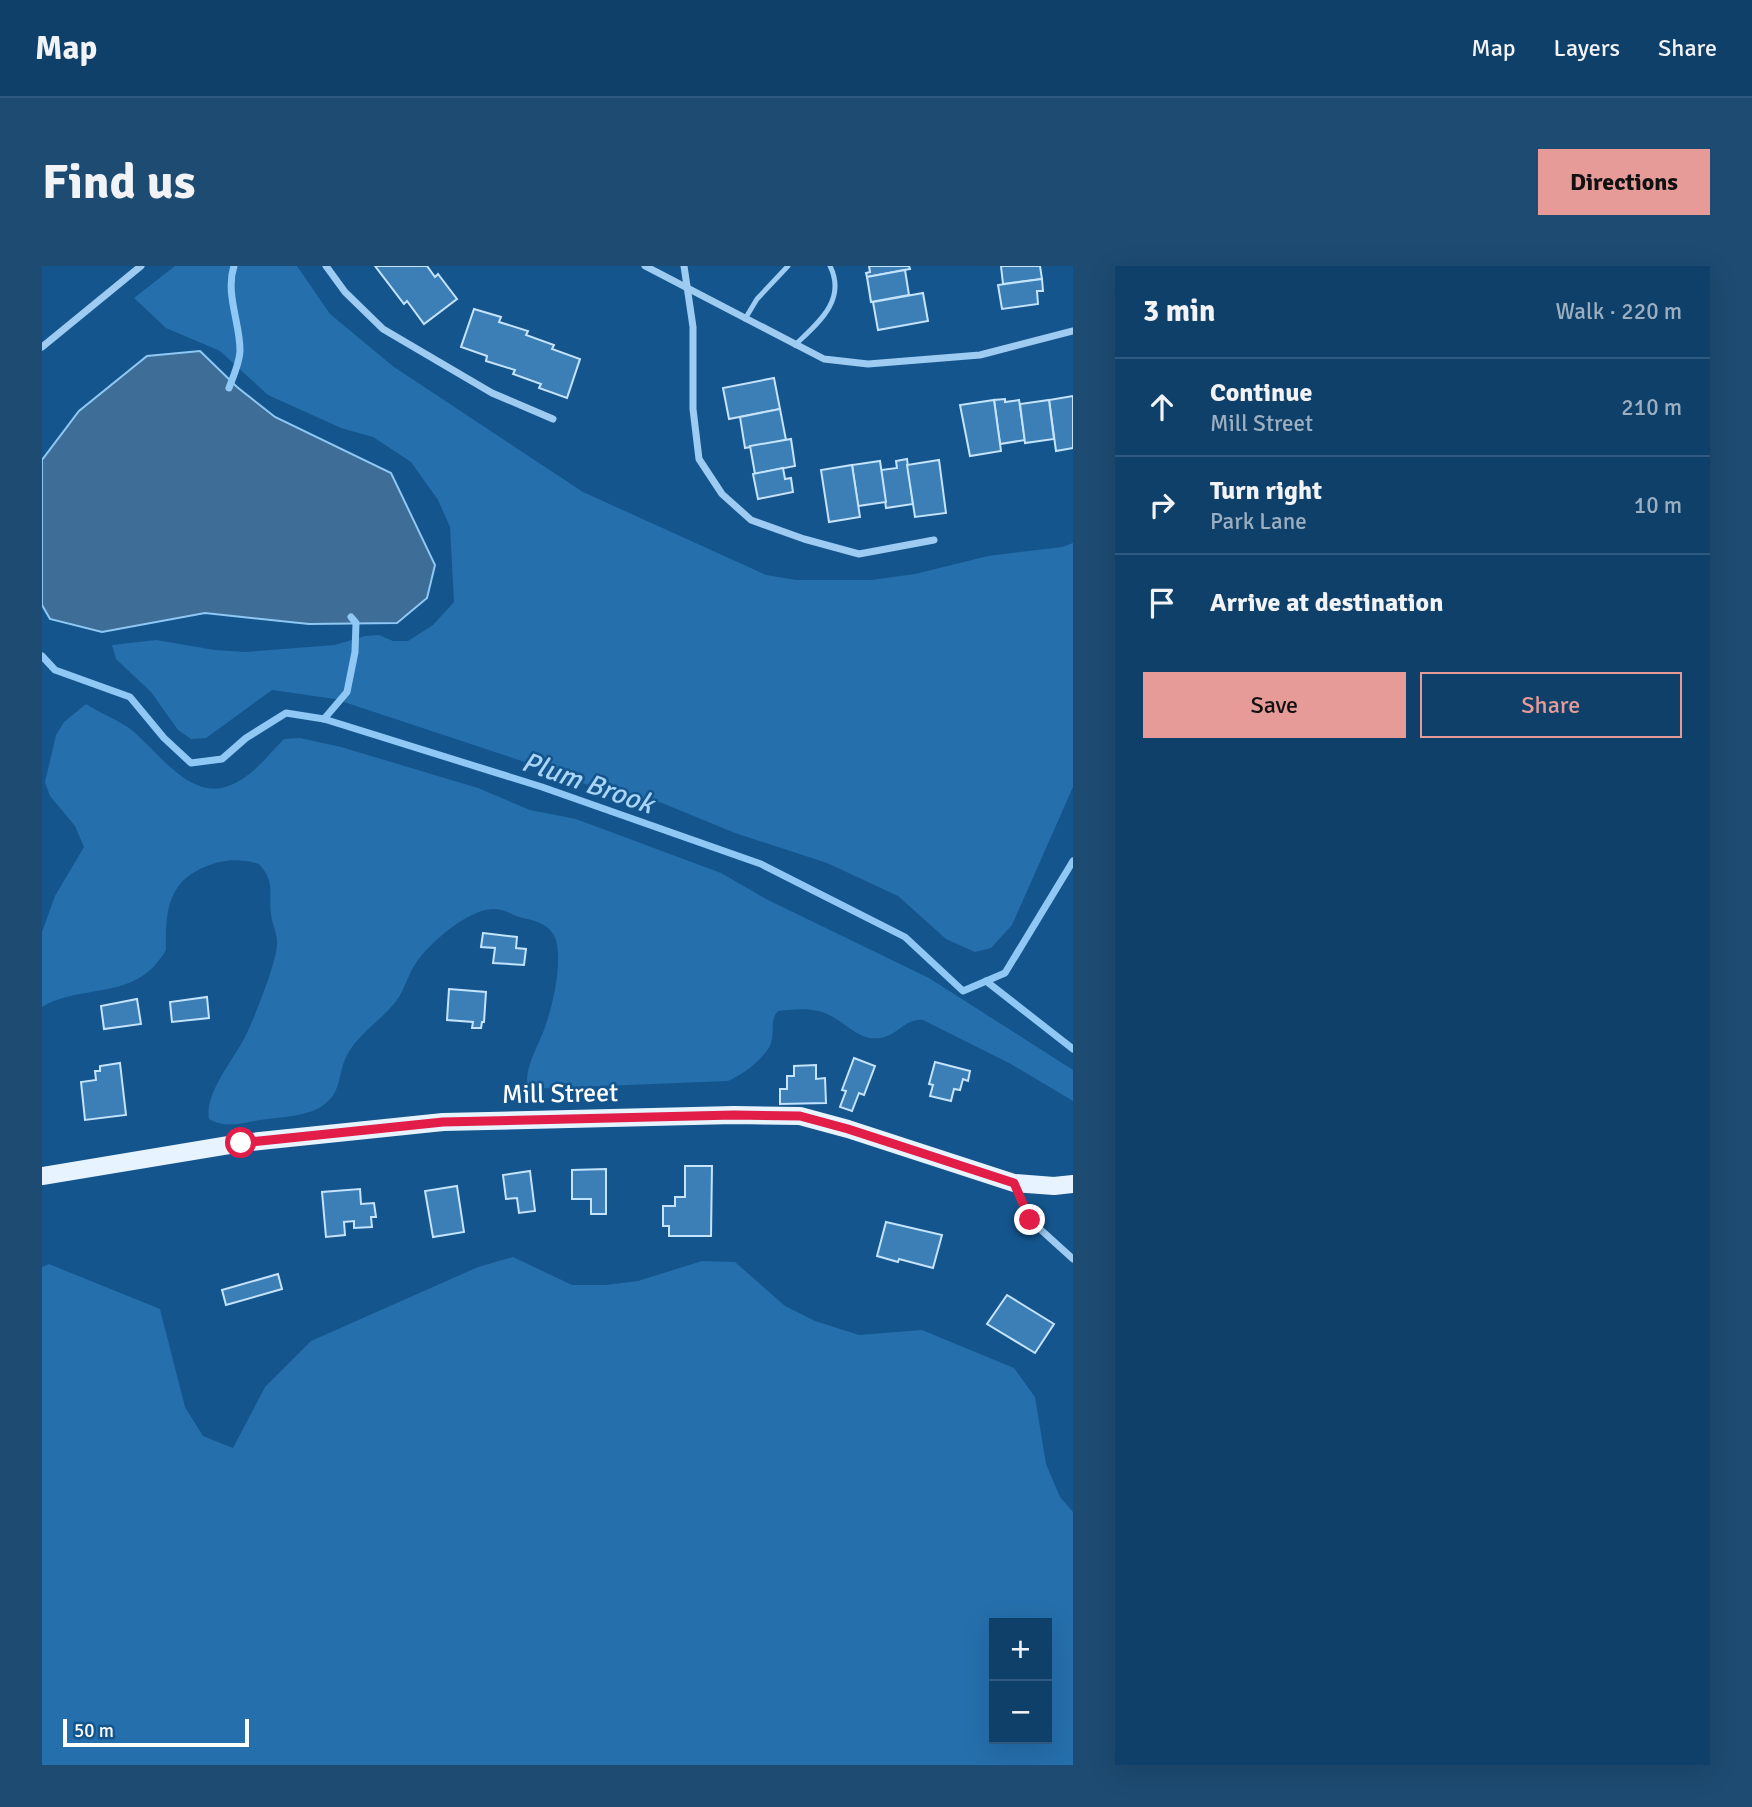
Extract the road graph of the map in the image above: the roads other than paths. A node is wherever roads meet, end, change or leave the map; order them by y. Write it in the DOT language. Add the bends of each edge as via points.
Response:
graph roads {
  1 [pos="141,266"];
  2 [pos="326,266"];
  3 [pos="645,266"];
  4 [pos="684,266"];
  5 [pos="788,266"];
  6 [pos="830,266"];
  7 [pos="686,289"];
  8 [pos="745,319"];
  9 [pos="1073,331"];
  10 [pos="795,345"];
  11 [pos="42,347"];
  12 [pos="553,419"];
  13 [pos="934,540"];
  14 [pos="42,1176"];
  15 [pos="1014,1183"];
  16 [pos="1073,1184"];
  17 [pos="1073,1259"];
  1 -- 11 [label="street"];
  2 -- 12 [label="street" via="383,329 492,393"];
  3 -- 7 [label="street"];
  4 -- 7 [label="street"];
  5 -- 8 [label="lane"];
  6 -- 10 [label="lane" via="836,288 832,304"];
  7 -- 8 [label="street"];
  7 -- 13 [label="street" via="693,327 693,409 699,459 722,494 751,520 859,554"];
  8 -- 10 [label="street"];
  9 -- 10 [label="street" via="980,355 868,364 824,359"];
  14 -- 15 [label="main road, Mill Street" via="241,1143 443,1122 734,1115 800,1116"];
  15 -- 16 [label="main road, Mill Street"];
  15 -- 17 [label="street" via="1030,1220"];
}
